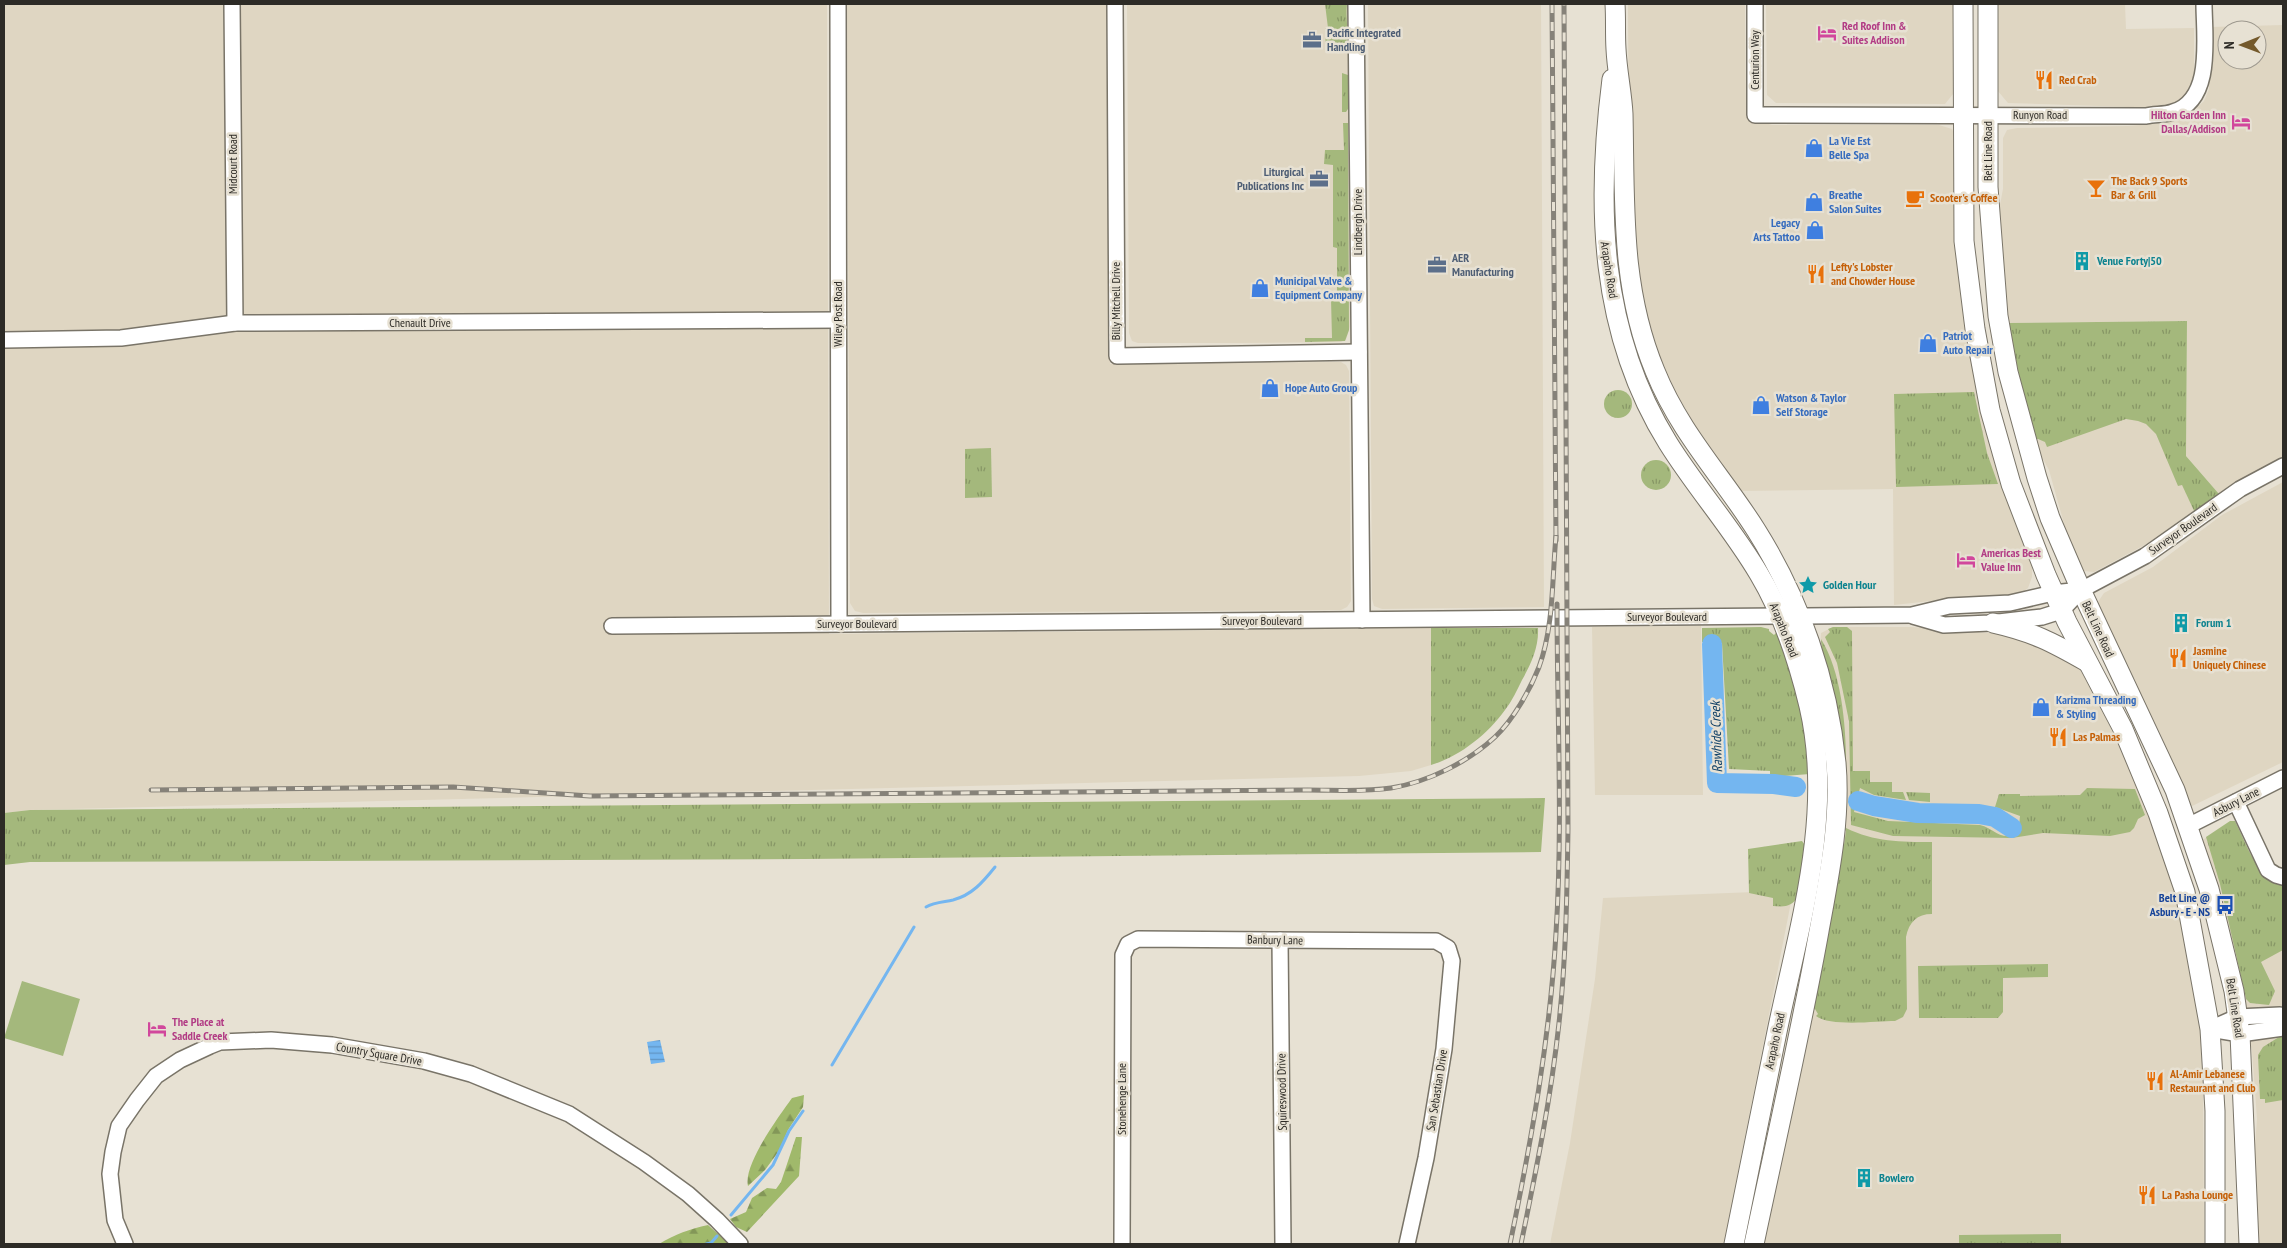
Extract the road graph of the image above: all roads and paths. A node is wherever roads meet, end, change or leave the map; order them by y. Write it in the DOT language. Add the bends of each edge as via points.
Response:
graph roads {
  1 [pos="232,4"];
  2 [pos="838,4"];
  3 [pos="1115,4"];
  4 [pos="1356,4"];
  5 [pos="1616,4"];
  6 [pos="1755,4"];
  7 [pos="1963,4"];
  8 [pos="1988,4"];
  9 [pos="2204,4"];
  10 [pos="1616,48"];
  11 [pos="1755,115"];
  12 [pos="1964,115"];
  13 [pos="1988,115"];
  14 [pos="838,320"];
  15 [pos="235,324"];
  16 [pos="4,340"];
  17 [pos="1359,352"];
  18 [pos="2008,372"];
  19 [pos="1984,377"];
  20 [pos="1668,401"];
  21 [pos="1650,410"];
  22 [pos="2283,466"];
  23 [pos="2081,590"];
  24 [pos="2053,593"];
  25 [pos="2061,610"];
  26 [pos="1912,615"];
  27 [pos="1780,616"];
  28 [pos="1800,616"];
  29 [pos="1362,620"];
  30 [pos="1993,623"];
  31 [pos="839,624"];
  32 [pos="612,626"];
  33 [pos="2087,662"];
  34 [pos="2282,782"];
  35 [pos="2236,802"];
  36 [pos="2188,826"];
  37 [pos="2283,877"];
  38 [pos="1280,940"];
  39 [pos="1436,941"];
  40 [pos="1123,955"];
  41 [pos="2283,1017"];
  42 [pos="2239,1025"];
  43 [pos="2283,1028"];
  44 [pos="2210,1029"];
  45 [pos="125,1244"];
  46 [pos="740,1244"];
  47 [pos="1122,1244"];
  48 [pos="1283,1244"];
  49 [pos="1407,1244"];
  50 [pos="1734,1244"];
  51 [pos="1754,1244"];
  52 [pos="2215,1244"];
  53 [pos="2249,1244"];
  1 -- 15 [label="street, Midcourt Road"];
  2 -- 14 [label="street, Wiley Post Road"];
  3 -- 17 [label="street, Billy Mitchell Drive" via="1117,356"];
  4 -- 17 [label="street, Lindbergh Drive"];
  5 -- 10 [label="main road, Arapaho Road"];
  6 -- 11 [label="street, Centurion Way"];
  7 -- 12 [label="main road, Belt Line Road"];
  8 -- 13 [label="main road, Belt Line Road"];
  9 -- 13 [label="street, Runyon Road" via="2202,76 2192,100 2174,112 2146,116"];
  10 -- 20 [label="main road, Arapaho Road" via="1623,110 1623,210 1629,275 1638,320"];
  10 -- 21 [label="main road, Arapaho Road" via="1608,115 1604,242 1621,331"];
  11 -- 12 [label="street, Runyon Road"];
  12 -- 13 [label="street, Runyon Road"];
  12 -- 19 [label="main road, Belt Line Road" via="1964,241"];
  13 -- 18 [label="main road, Belt Line Road" via="1991,246"];
  14 -- 15 [label="street, Chenault Drive"];
  14 -- 31 [label="street, Wiley Post Road"];
  15 -- 16 [label="street, Chenault Drive" via="121,338"];
  17 -- 29 [label="street, Lindbergh Drive"];
  18 -- 19 [label="main road"];
  18 -- 23 [label="main road, Belt Line Road" via="2050,518"];
  19 -- 24 [label="main road, Belt Line Road" via="2011,484"];
  20 -- 21 [label="main road"];
  20 -- 28 [label="main road, Arapaho Road" via="1697,449 1756,529"];
  21 -- 27 [label="main road, Arapaho Road" via="1676,455 1760,574"];
  22 -- 23 [label="street, Surveyor Boulevard" via="2240,489 2146,556"];
  23 -- 24 [label="street, Surveyor Boulevard"];
  23 -- 25 [label="street, Surveyor Boulevard"];
  23 -- 36 [label="main road, Belt Line Road" via="2164,766"];
  24 -- 25 [label="main road, Belt Line Road"];
  24 -- 26 [label="street, Surveyor Boulevard" via="2010,603 1949,606"];
  25 -- 30 [label="street, Surveyor Boulevard" via="2042,617"];
  25 -- 33 [label="main road, Belt Line Road"];
  26 -- 28 [label="street, Surveyor Boulevard"];
  26 -- 30 [label="street, Surveyor Boulevard" via="1944,624"];
  27 -- 28 [label="street, Surveyor Boulevard"];
  27 -- 29 [label="street, Surveyor Boulevard"];
  27 -- 50 [label="main road, Arapaho Road" via="1810,709 1817,786 1816,837"];
  28 -- 51 [label="main road, Arapaho Road" via="1828,714 1836,764 1837,813 1801,1033"];
  29 -- 31 [label="street, Surveyor Boulevard"];
  30 -- 33 [label="main road" via="2045,638"];
  31 -- 32 [label="street, Surveyor Boulevard"];
  33 -- 44 [label="main road, Belt Line Road" via="2123,729 2165,832 2185,892"];
  34 -- 35 [label="street, Asbury Lane"];
  35 -- 36 [label="street, Asbury Lane"];
  35 -- 37 [label="street" via="2268,870"];
  36 -- 42 [label="main road, Belt Line Road" via="2208,889 2234,991"];
  38 -- 39 [label="street, Banbury Lane"];
  38 -- 40 [label="street, Banbury Lane" via="1138,939 1128,944"];
  38 -- 48 [label="street, Squireswood Drive"];
  39 -- 49 [label="street, San Sebastian Drive" via="1448,948 1452,970 1444,1049 1426,1158"];
  40 -- 47 [label="street, Stonehenge Lane"];
  41 -- 42 [label="street" via="2280,1015"];
  42 -- 43 [label="street"];
  42 -- 44 [label="street"];
  42 -- 53 [label="main road, Belt Line Road"];
  44 -- 52 [label="main road, Belt Line Road" via="2215,1111"];
  45 -- 46 [label="street, Country Square Drive" via="115,1220 110,1174 119,1126 137,1100 156,1076 210,1046 271,1040 332,1045 424,1061 471,1074 569,1114 688,1194"];
}
